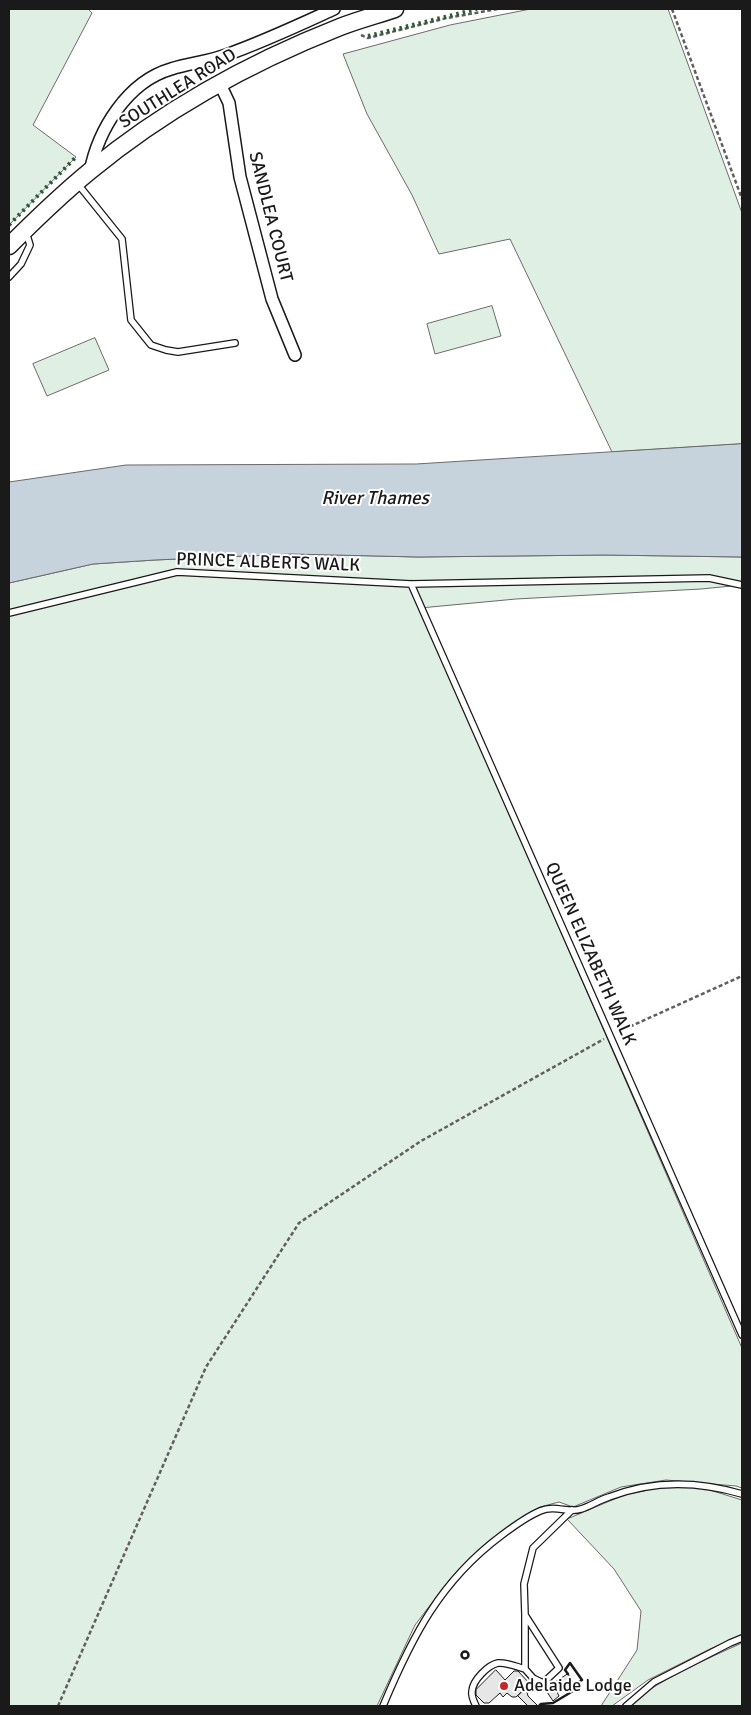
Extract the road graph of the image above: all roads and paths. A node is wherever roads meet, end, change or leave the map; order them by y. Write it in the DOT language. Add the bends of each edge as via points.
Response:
graph roads {
  1 [pos="334,9"];
  2 [pos="394,9"];
  3 [pos="498,9"];
  4 [pos="672,9"];
  5 [pos="341,27"];
  6 [pos="220,84"];
  7 [pos="90,172"];
  8 [pos="77,184"];
  9 [pos="742,199"];
  10 [pos="26,230"];
  11 [pos="9,246"];
  12 [pos="9,277"];
  13 [pos="235,343"];
  14 [pos="295,355"];
  15 [pos="411,584"];
  16 [pos="742,585"];
  17 [pos="9,613"];
  18 [pos="742,976"];
  19 [pos="610,1035"];
  20 [pos="742,1335"];
  21 [pos="742,1494"];
  22 [pos="572,1510"];
  23 [pos="525,1615"];
  24 [pos="742,1638"];
  25 [pos="525,1669"];
  26 [pos="58,1706"];
  27 [pos="383,1706"];
  28 [pos="476,1706"];
  29 [pos="626,1706"];
  1 -- 7 [label="street" via="253,46 169,69 148,80 132,91 104,130 94,152"];
  2 -- 5 [label="main road, SOUTHLEA ROAD"];
  3 -- 5 [label="path" via="368,38"];
  4 -- 9 [label="path"];
  5 -- 6 [label="main road, SOUTHLEA ROAD"];
  6 -- 7 [label="main road, SOUTHLEA ROAD" via="145,131"];
  6 -- 14 [label="street, SANDLEA COURT" via="229,103 240,177 272,299"];
  7 -- 8 [label="main road, SOUTHLEA ROAD"];
  8 -- 10 [label="main road, SOUTHLEA ROAD"];
  8 -- 13 [label="lane" via="122,238 132,320 151,345 178,352"];
  10 -- 11 [label="main road, SOUTHLEA ROAD"];
  10 -- 12 [label="lane" via="30,245 21,264"];
  15 -- 16 [label="lane, PRINCE ALBERTS WALK" via="709,578"];
  15 -- 17 [label="lane, PRINCE ALBERTS WALK" via="177,572"];
  15 -- 19 [label="lane, QUEEN ELIZABETH WALK"];
  18 -- 19 [label="path"];
  19 -- 20 [label="lane, QUEEN ELIZABETH WALK"];
  19 -- 26 [label="path" via="421,1141 298,1222 206,1366"];
  21 -- 22 [label="lane" via="694,1484 653,1485"];
  22 -- 23 [label="lane" via="533,1548 524,1584"];
  22 -- 27 [label="lane" via="552,1508 533,1514 470,1562 423,1620"];
  23 -- 25 [label="lane"];
  23 -- 25 [label="lane" via="559,1668 543,1683"];
  24 -- 29 [label="lane" via="654,1682"];
  25 -- 28 [label="lane" via="505,1663 488,1667 471,1692"];
}
